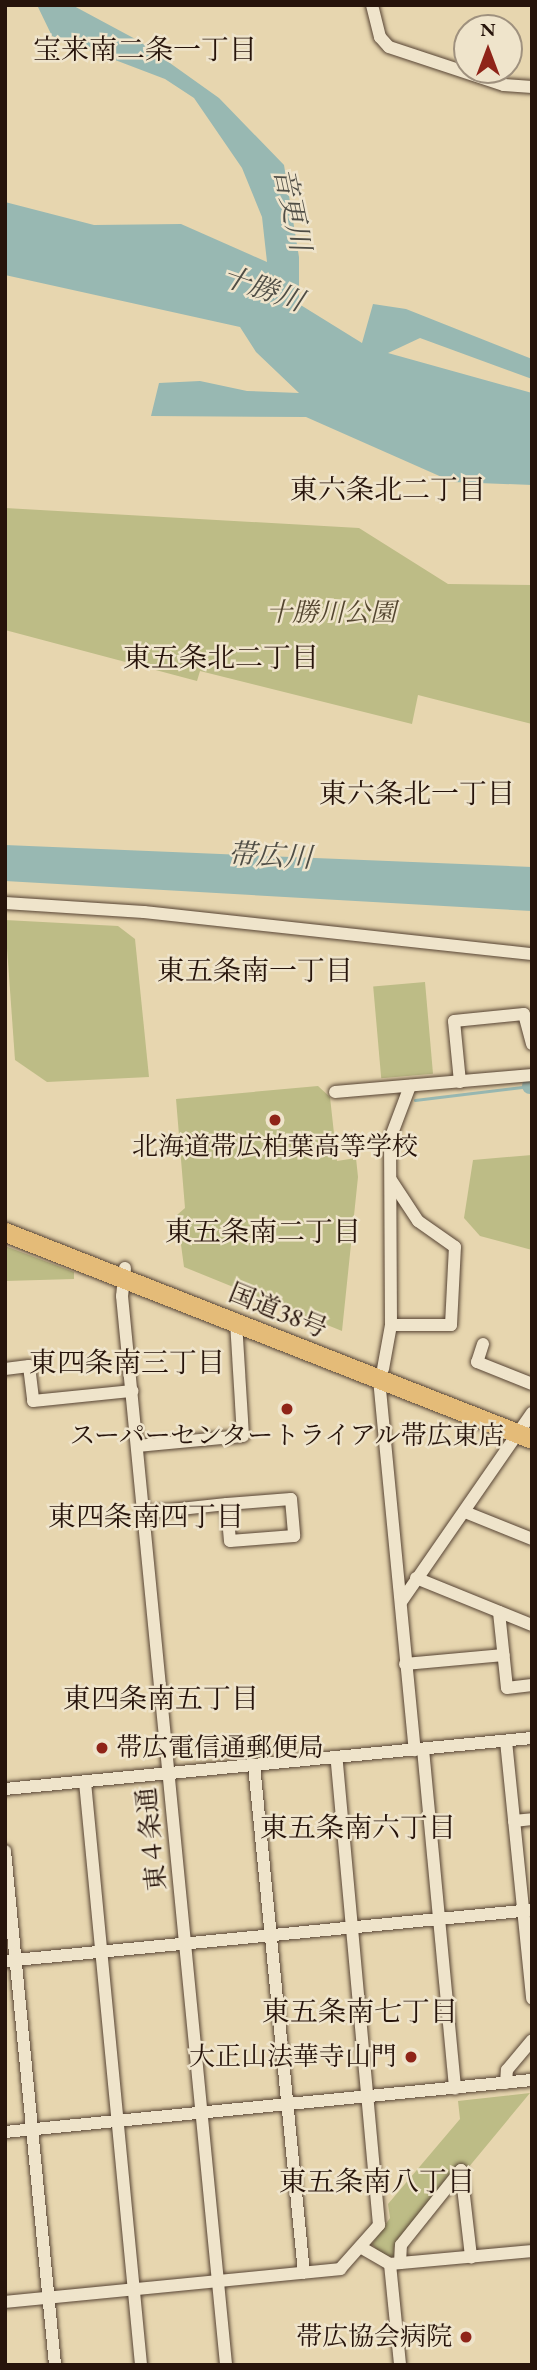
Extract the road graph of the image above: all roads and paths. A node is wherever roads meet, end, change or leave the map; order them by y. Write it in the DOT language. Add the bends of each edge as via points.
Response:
graph roads {
  1 [pos="372,5"];
  2 [pos="532,87"];
  3 [pos="5,903"];
  4 [pos="532,954"];
  5 [pos="532,1044"];
  6 [pos="532,1075"];
  7 [pos="460,1082"];
  8 [pos="410,1086"];
  9 [pos="335,1093"];
  10 [pos="391,1180"];
  11 [pos="5,1221"];
  12 [pos="5,1232"];
  13 [pos="124,1273"];
  14 [pos="236,1322"];
  15 [pos="391,1325"];
  16 [pos="483,1344"];
  17 [pos="5,1368"];
  18 [pos="381,1374"];
  19 [pos="532,1384"];
  20 [pos="132,1391"];
  21 [pos="527,1427"];
  22 [pos="137,1446"];
  23 [pos="227,1504"];
  24 [pos="465,1512"];
  25 [pos="144,1513"];
  26 [pos="532,1539"];
  27 [pos="416,1578"];
  28 [pos="401,1603"];
  29 [pos="499,1612"];
  30 [pos="532,1625"];
  31 [pos="504,1655"];
  32 [pos="405,1664"];
  33 [pos="532,1685"];
  34 [pos="532,1738"];
  35 [pos="506,1741"];
  36 [pos="419,1750"];
  37 [pos="336,1757"];
  38 [pos="254,1765"];
  39 [pos="169,1774"];
  40 [pos="85,1782"];
  41 [pos="5,1789"];
  42 [pos="532,1819"];
  43 [pos="514,1821"];
  44 [pos="5,1851"];
  45 [pos="527,1910"];
  46 [pos="438,1919"];
  47 [pos="353,1927"];
  48 [pos="269,1935"];
  49 [pos="185,1944"];
  50 [pos="102,1951"];
  51 [pos="10,1960"];
  52 [pos="532,1999"];
  53 [pos="532,2040"];
  54 [pos="532,2080"];
  55 [pos="506,2083"];
  56 [pos="455,2088"];
  57 [pos="370,2096"];
  58 [pos="288,2105"];
  59 [pos="201,2113"];
  60 [pos="118,2121"];
  61 [pos="32,2130"];
  62 [pos="5,2132"];
  63 [pos="362,2248"];
  64 [pos="532,2251"];
  65 [pos="471,2257"];
  66 [pos="395,2264"];
  67 [pos="304,2273"];
  68 [pos="217,2281"];
  69 [pos="135,2289"];
  70 [pos="49,2298"];
  71 [pos="5,2302"];
  72 [pos="55,2365"];
  73 [pos="141,2365"];
  74 [pos="226,2365"];
  75 [pos="400,2365"];
  1 -- 2 [label="street" via="380,37 389,47 504,85"];
  3 -- 4 [label="street" via="144,912"];
  5 -- 7 [label="street" via="524,1014 454,1021"];
  6 -- 7 [label="street"];
  7 -- 8 [label="street"];
  8 -- 9 [label="street"];
  8 -- 10 [label="street" via="391,1129"];
  10 -- 15 [label="street" via="387,1192"];
  10 -- 15 [label="street" via="418,1222 455,1247 451,1325"];
  11 -- 13 [label="highway, 国道38号"];
  12 -- 13 [label="highway, 国道38号"];
  13 -- 14 [label="highway, 国道38号"];
  13 -- 18 [label="highway, 国道38号"];
  13 -- 20 [label="street, 東４条通"];
  14 -- 18 [label="highway, 国道38号"];
  14 -- 22 [label="street" via="243,1436"];
  15 -- 18 [label="street"];
  16 -- 19 [label="street" via="477,1362"];
  17 -- 20 [label="street" via="29,1366 33,1401"];
  18 -- 21 [label="highway, 国道38号"];
  18 -- 28 [label="street"];
  20 -- 22 [label="street, 東４条通"];
  21 -- 24 [label="street"];
  22 -- 25 [label="street, 東４条通"];
  23 -- 23 [label="street" via="291,1499 294,1536 230,1541"];
  23 -- 25 [label="street"];
  24 -- 26 [label="street"];
  24 -- 27 [label="street"];
  25 -- 39 [label="street, 東４条通"];
  27 -- 28 [label="street"];
  27 -- 29 [label="street"];
  28 -- 32 [label="street"];
  29 -- 30 [label="street"];
  29 -- 31 [label="street"];
  31 -- 32 [label="street"];
  31 -- 33 [label="street" via="507,1688"];
  32 -- 36 [label="street"];
  34 -- 35 [label="street"];
  35 -- 36 [label="street"];
  35 -- 43 [label="street"];
  36 -- 37 [label="street"];
  36 -- 46 [label="street"];
  37 -- 38 [label="street"];
  37 -- 47 [label="street"];
  38 -- 39 [label="street"];
  38 -- 48 [label="street"];
  39 -- 40 [label="street"];
  39 -- 49 [label="street, 東４条通"];
  40 -- 41 [label="street"];
  40 -- 50 [label="street"];
  42 -- 43 [label="street"];
  43 -- 45 [label="street"];
  44 -- 51 [label="street"];
  45 -- 46 [label="street"];
  45 -- 52 [label="street"];
  46 -- 47 [label="street"];
  46 -- 56 [label="street"];
  47 -- 48 [label="street"];
  47 -- 57 [label="street"];
  48 -- 49 [label="street"];
  48 -- 58 [label="street"];
  49 -- 50 [label="street"];
  49 -- 59 [label="street, 東４条通"];
  50 -- 51 [label="street"];
  50 -- 60 [label="street"];
  51 -- 61 [label="street"];
  53 -- 55 [label="street" via="507,2070"];
  54 -- 55 [label="street"];
  55 -- 56 [label="street"];
  56 -- 57 [label="street"];
  57 -- 58 [label="street"];
  57 -- 63 [label="street" via="382,2219"];
  58 -- 59 [label="street"];
  58 -- 67 [label="street"];
  59 -- 60 [label="street"];
  59 -- 68 [label="street, 東４条通"];
  60 -- 61 [label="street"];
  60 -- 69 [label="street"];
  61 -- 62 [label="street"];
  61 -- 70 [label="street"];
  63 -- 66 [label="street"];
  63 -- 67 [label="street" via="340,2269"];
  64 -- 65 [label="street"];
  65 -- 66 [label="street"];
  65 -- 66 [label="street" via="461,2170 401,2245"];
  66 -- 75 [label="street"];
  67 -- 68 [label="street"];
  68 -- 69 [label="street"];
  68 -- 74 [label="street, 東４条通"];
  69 -- 70 [label="street"];
  69 -- 73 [label="street"];
  70 -- 71 [label="street"];
  70 -- 72 [label="street"];
}
